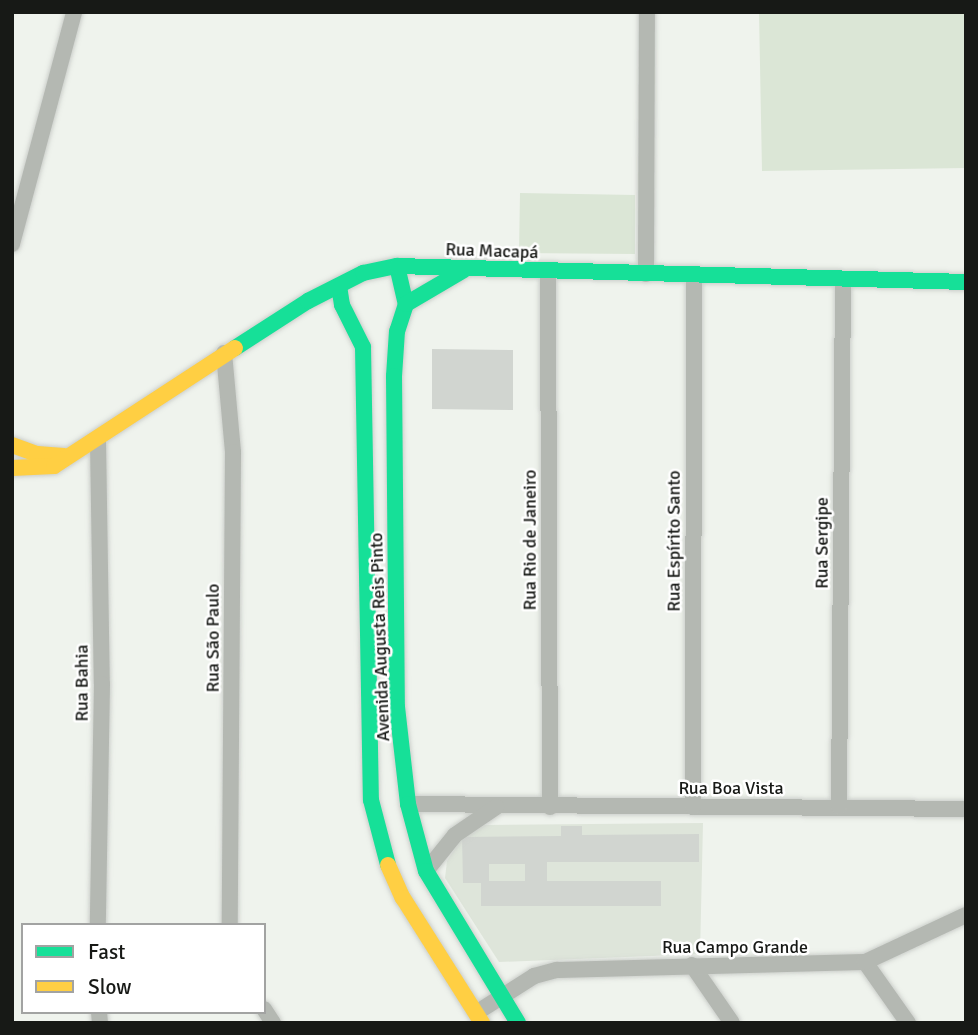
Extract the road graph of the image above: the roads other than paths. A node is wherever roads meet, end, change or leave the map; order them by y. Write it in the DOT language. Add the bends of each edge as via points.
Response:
graph roads {
  1 [pos="74,12"];
  2 [pos="647,12"];
  3 [pos="12,244"];
  4 [pos="397,266"];
  5 [pos="464,270"];
  6 [pos="548,272"];
  7 [pos="646,274"];
  8 [pos="694,275"];
  9 [pos="843,279"];
  10 [pos="966,282"];
  11 [pos="339,286"];
  12 [pos="406,304"];
  13 [pos="224,353"];
  14 [pos="97,441"];
  15 [pos="12,445"];
  16 [pos="70,456"];
  17 [pos="12,468"];
  18 [pos="408,804"];
  19 [pos="496,807"];
  20 [pos="550,807"];
  21 [pos="694,807"];
  22 [pos="839,807"];
  23 [pos="966,810"];
  24 [pos="426,871"];
  25 [pos="966,915"];
  26 [pos="98,923"];
  27 [pos="230,923"];
  28 [pos="865,962"];
  29 [pos="692,965"];
  30 [pos="499,996"];
  31 [pos="479,1018"];
  32 [pos="518,1023"];
  33 [pos="732,1023"];
  34 [pos="908,1023"];
  1 -- 3 [label="street"];
  2 -- 7 [label="street"];
  4 -- 5 [label="street, Rua Macapá"];
  4 -- 11 [label="street, Rua Macapá" via="363,273"];
  4 -- 12 [label="street, Avenida Augusta Reis Pinto"];
  5 -- 6 [label="street, Rua Macapá"];
  5 -- 12 [label="street"];
  6 -- 7 [label="street, Rua Macapá"];
  6 -- 20 [label="street, Rua Rio de Janeiro"];
  7 -- 8 [label="street, Rua Macapá"];
  8 -- 9 [label="street, Rua Macapá"];
  8 -- 21 [label="street, Rua Espírito Santo"];
  9 -- 10 [label="street, Rua Macapá"];
  9 -- 22 [label="street, Rua Sergipe"];
  11 -- 13 [label="street, Rua Macapá"];
  11 -- 31 [label="street, Avenida Augusta Reis Pinto" via="342,305 363,348 371,800 383,854 403,898"];
  12 -- 18 [label="street, Avenida Augusta Reis Pinto" via="397,331 394,376 397,708"];
  13 -- 14 [label="street, Rua Macapá"];
  13 -- 27 [label="street, Rua São Paulo" via="233,452"];
  14 -- 16 [label="street, Rua Macapá"];
  14 -- 26 [label="street, Rua Bahia" via="102,684"];
  15 -- 16 [label="street" via="37,454"];
  16 -- 17 [label="street, Rua Macapá" via="54,466"];
  18 -- 19 [label="street, Rua Boa Vista"];
  18 -- 24 [label="street, Avenida Augusta Reis Pinto"];
  19 -- 20 [label="street, Rua Boa Vista"];
  19 -- 24 [label="street" via="455,835"];
  20 -- 21 [label="street, Rua Boa Vista"];
  21 -- 22 [label="street, Rua Boa Vista"];
  22 -- 23 [label="street, Rua Boa Vista"];
  24 -- 30 [label="street, Avenida Augusta Reis Pinto"];
  25 -- 28 [label="street, Rua Campo Grande"];
  28 -- 29 [label="street, Rua Campo Grande" via="811,967"];
  28 -- 34 [label="street"];
  29 -- 30 [label="street, Rua Campo Grande" via="557,970 534,976"];
  29 -- 33 [label="street"];
  30 -- 31 [label="street, Rua Campo Grande"];
  30 -- 32 [label="street, Avenida Augusta Reis Pinto"];
}
